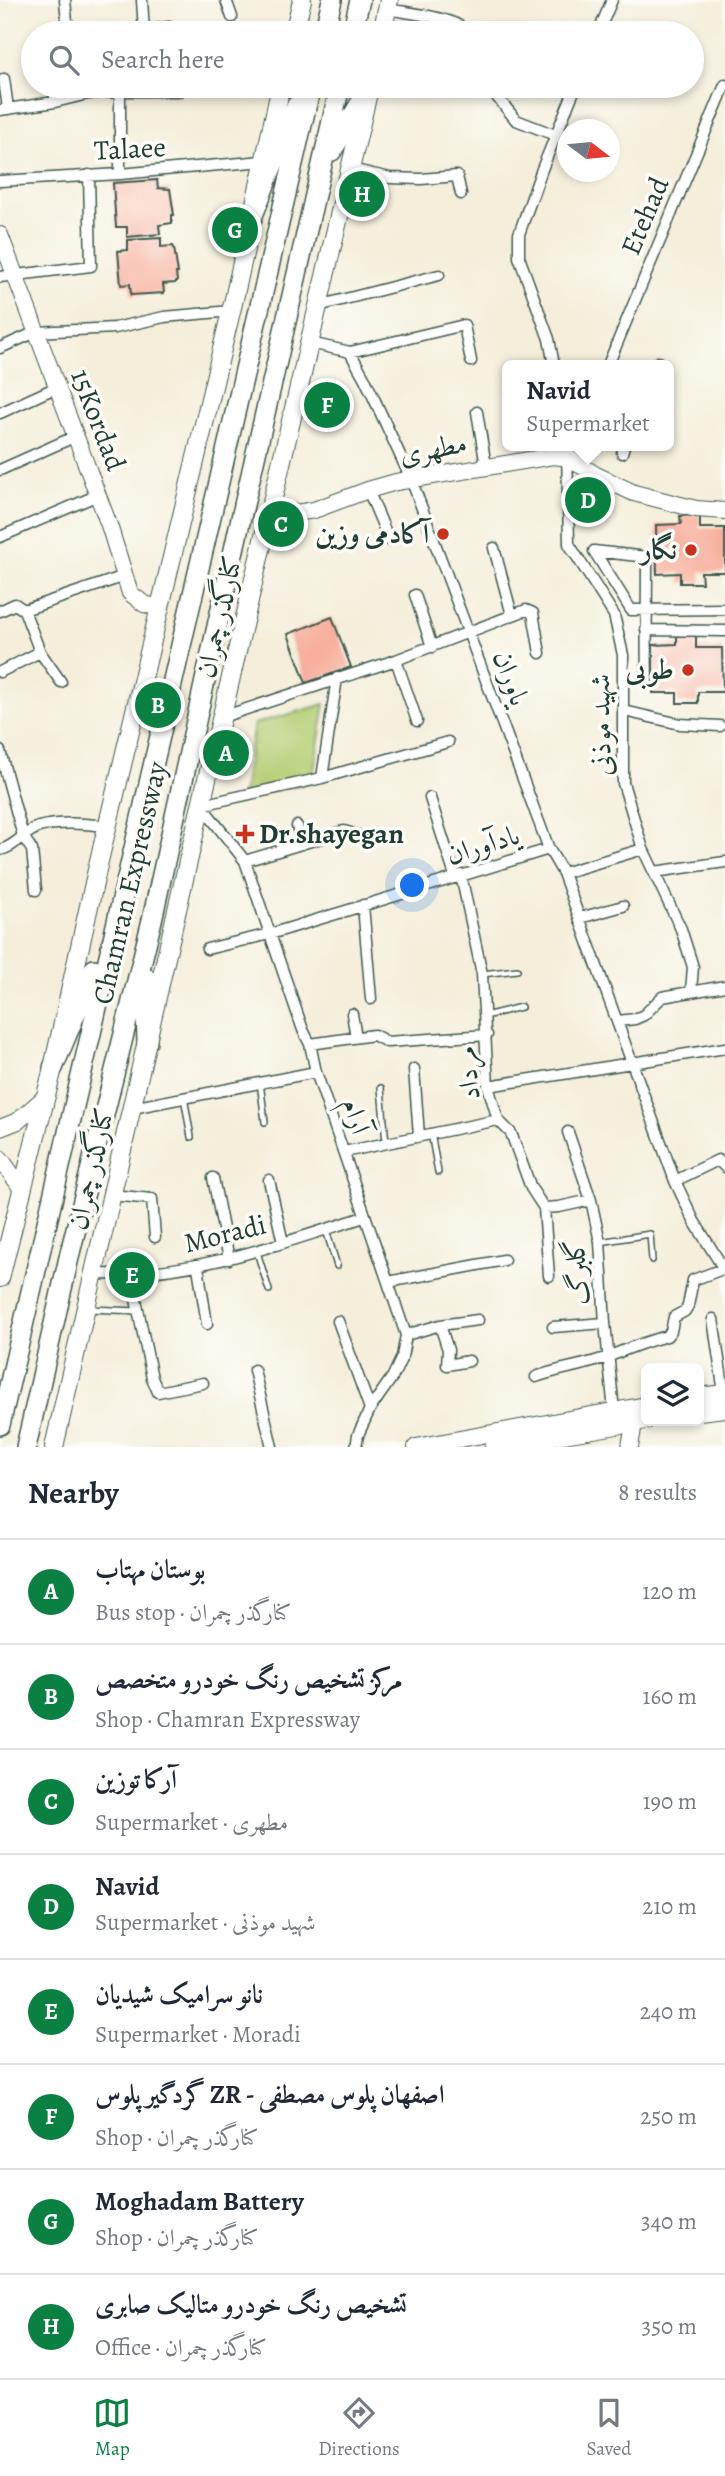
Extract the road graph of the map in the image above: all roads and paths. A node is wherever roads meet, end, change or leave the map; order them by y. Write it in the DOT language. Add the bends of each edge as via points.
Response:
graph roads {
  1 [pos="65,0"];
  2 [pos="142,0"];
  3 [pos="226,0"];
  4 [pos="302,0"];
  5 [pos="332,0"];
  6 [pos="360,0"];
  7 [pos="612,0"];
  8 [pos="388,5"];
  9 [pos="232,17"];
  10 [pos="67,21"];
  11 [pos="143,21"];
  12 [pos="297,21"];
  13 [pos="327,21"];
  14 [pos="355,21"];
  15 [pos="449,21"];
  16 [pos="603,21"];
  17 [pos="4,79"];
  18 [pos="725,85"];
  19 [pos="55,98"];
  20 [pos="72,98"];
  21 [pos="117,98"];
  22 [pos="278,98"];
  23 [pos="299,98"];
  24 [pos="308,98"];
  25 [pos="337,98"];
  26 [pos="363,98"];
  27 [pos="367,98"];
  28 [pos="498,98"];
  29 [pos="571,98"];
  30 [pos="55,102"];
  31 [pos="4,110"];
  32 [pos="555,135"];
  33 [pos="263,161"];
  34 [pos="350,169"];
  35 [pos="89,174"];
  36 [pos="120,174"];
  37 [pos="320,174"];
  38 [pos="0,181"];
  39 [pos="461,194"];
  40 [pos="250,223"];
  41 [pos="0,235"];
  42 [pos="439,275"];
  43 [pos="8,276"];
  44 [pos="318,306"];
  45 [pos="231,311"];
  46 [pos="36,331"];
  47 [pos="310,343"];
  48 [pos="0,348"];
  49 [pos="350,352"];
  50 [pos="553,360"];
  51 [pos="610,360"];
  52 [pos="471,361"];
  53 [pos="57,387"];
  54 [pos="477,412"];
  55 [pos="0,413"];
  56 [pos="76,436"];
  57 [pos="567,451"];
  58 [pos="570,451"];
  59 [pos="571,451"];
  60 [pos="486,466"];
  61 [pos="0,470"];
  62 [pos="411,479"];
  63 [pos="368,490"];
  64 [pos="98,495"];
  65 [pos="271,508"];
  66 [pos="725,511"];
  67 [pos="0,537"];
  68 [pos="388,540"];
  69 [pos="494,548"];
  70 [pos="125,576"];
  71 [pos="415,594"];
  72 [pos="160,608"];
  73 [pos="725,609"];
  74 [pos="24,610"];
  75 [pos="647,610"];
  76 [pos="0,611"];
  77 [pos="512,615"];
  78 [pos="469,630"];
  79 [pos="646,630"];
  80 [pos="725,631"];
  81 [pos="432,647"];
  82 [pos="40,652"];
  83 [pos="540,653"];
  84 [pos="396,660"];
  85 [pos="0,672"];
  86 [pos="337,678"];
  87 [pos="61,682"];
  88 [pos="647,684"];
  89 [pos="624,711"];
  90 [pos="222,718"];
  91 [pos="417,721"];
  92 [pos="720,726"];
  93 [pos="448,742"];
  94 [pos="1,755"];
  95 [pos="322,778"];
  96 [pos="430,798"];
  97 [pos="201,805"];
  98 [pos="107,826"];
  99 [pos="297,826"];
  100 [pos="360,835"];
  101 [pos="23,836"];
  102 [pos="302,844"];
  103 [pos="549,849"];
  104 [pos="643,849"];
  105 [pos="0,850"];
  106 [pos="245,861"];
  107 [pos="725,862"];
  108 [pos="654,872"];
  109 [pos="563,873"];
  110 [pos="458,876"];
  111 [pos="36,890"];
  112 [pos="363,905"];
  113 [pos="623,905"];
  114 [pos="117,913"];
  115 [pos="580,918"];
  116 [pos="270,934"];
  117 [pos="207,949"];
  118 [pos="144,952"];
  119 [pos="517,970"];
  120 [pos="482,974"];
  121 [pos="725,986"];
  122 [pos="691,991"];
  123 [pos="372,999"];
  124 [pos="521,1007"];
  125 [pos="352,1014"];
  126 [pos="485,1016"];
  127 [pos="618,1021"];
  128 [pos="486,1035"];
  129 [pos="356,1037"];
  130 [pos="147,1042"];
  131 [pos="310,1044"];
  132 [pos="724,1051"];
  133 [pos="631,1063"];
  134 [pos="53,1068"];
  135 [pos="414,1069"];
  136 [pos="316,1072"];
  137 [pos="260,1082"];
  138 [pos="488,1086"];
  139 [pos="381,1088"];
  140 [pos="45,1097"];
  141 [pos="184,1097"];
  142 [pos="132,1108"];
  143 [pos="498,1120"];
  144 [pos="265,1122"];
  145 [pos="0,1128"];
  146 [pos="568,1132"];
  147 [pos="425,1135"];
  148 [pos="191,1138"];
  149 [pos="386,1143"];
  150 [pos="344,1152"];
  151 [pos="0,1158"];
  152 [pos="725,1167"];
  153 [pos="439,1172"];
  154 [pos="213,1178"];
  155 [pos="269,1180"];
  156 [pos="674,1181"];
  157 [pos="22,1189"];
  158 [pos="111,1195"];
  159 [pos="591,1200"];
  160 [pos="544,1208"];
  161 [pos="364,1217"];
  162 [pos="326,1230"];
  163 [pos="155,1237"];
  164 [pos="600,1242"];
  165 [pos="283,1243"];
  166 [pos="257,1252"];
  167 [pos="229,1259"];
  168 [pos="652,1259"];
  169 [pos="504,1260"];
  170 [pos="337,1266"];
  171 [pos="198,1267"];
  172 [pos="93,1274"];
  173 [pos="131,1275"];
  174 [pos="549,1276"];
  175 [pos="0,1278"];
  176 [pos="388,1282"];
  177 [pos="268,1290"];
  178 [pos="85,1309"];
  179 [pos="138,1311"];
  180 [pos="713,1319"];
  181 [pos="478,1320"];
  182 [pos="338,1321"];
  183 [pos="605,1323"];
  184 [pos="207,1324"];
  185 [pos="440,1325"];
  186 [pos="553,1327"];
  187 [pos="405,1335"];
  188 [pos="609,1357"];
  189 [pos="469,1361"];
  190 [pos="254,1370"];
  191 [pos="536,1377"];
  192 [pos="203,1383"];
  193 [pos="725,1393"];
  194 [pos="704,1395"];
  195 [pos="641,1406"];
  196 [pos="370,1409"];
  197 [pos="725,1409"];
  198 [pos="614,1411"];
  199 [pos="704,1411"];
  200 [pos="640,1422"];
  201 [pos="0,1425"];
  202 [pos="56,1441"];
  203 [pos="525,1445"];
  204 [pos="26,1447"];
  205 [pos="272,1447"];
  206 [pos="356,1447"];
  207 [pos="416,1447"];
  208 [pos="492,1447"];
  209 [pos="630,1447"];
  1 -- 10 [label="street"];
  2 -- 11 [label="street"];
  3 -- 9 [label="street"];
  4 -- 12 [label="main road"];
  5 -- 13 [label="highway"];
  6 -- 14 [label="highway"];
  7 -- 16 [label="street"];
  8 -- 15 [label="street"];
  17 -- 31 [label="street"];
  18 -- 51 [label="street, Etehad"];
  19 -- 30 [label="street"];
  20 -- 30 [label="street"];
  21 -- 36 [label="street"];
  22 -- 33 [label="main road"];
  23 -- 40 [label="highway"];
  24 -- 114 [label="highway, Chamran Expressway"];
  25 -- 37 [label="highway, Chamran Expressway"];
  26 -- 37 [label="highway"];
  27 -- 34 [label="main road, کنارگذر چمران"];
  28 -- 32 [label="street" via="516,120"];
  29 -- 32 [label="street"];
  30 -- 31 [label="street"];
  32 -- 50 [label="street" via="519,234 519,257"];
  33 -- 36 [label="street, Talaee"];
  33 -- 40 [label="main road"];
  34 -- 39 [label="street" via="390,178 457,176"];
  34 -- 44 [label="main road, کنارگذر چمران"];
  35 -- 36 [label="street, Talaee"];
  35 -- 38 [label="street, Talaee"];
  35 -- 43 [label="street" via="91,266"];
  37 -- 118 [label="highway, Chamran Expressway"];
  40 -- 45 [label="main road"];
  41 -- 43 [label="street, 15Kordad"];
  42 -- 44 [label="street"];
  43 -- 46 [label="street, 15Kordad"];
  44 -- 47 [label="main road, کنارگذر چمران"];
  45 -- 46 [label="street" via="164,317 115,328"];
  45 -- 72 [label="main road"];
  46 -- 48 [label="street"];
  46 -- 53 [label="street, 15Kordad"];
  47 -- 49 [label="street"];
  47 -- 65 [label="main road, کنارگذر چمران"];
  49 -- 52 [label="street" via="464,325"];
  49 -- 62 [label="street, یاوران"];
  53 -- 55 [label="street"];
  53 -- 56 [label="street, 15Kordad"];
  54 -- 60 [label="street"];
  56 -- 61 [label="street"];
  56 -- 64 [label="street, 15Kordad"];
  57 -- 60 [label="street, مطهری"];
  58 -- 89 [label="street, شهید موذنی" via="569,544 614,615 623,655"];
  59 -- 66 [label="street" via="596,475 634,494"];
  60 -- 62 [label="street, مطهری"];
  62 -- 63 [label="street, مطهری"];
  62 -- 78 [label="street, یاوران"];
  63 -- 65 [label="street, مطهری" via="305,512"];
  63 -- 68 [label="street"];
  64 -- 67 [label="street"];
  64 -- 70 [label="street, 15Kordad"];
  65 -- 90 [label="main road, کنارگذر چمران"];
  69 -- 77 [label="street"];
  70 -- 72 [label="street, 15Kordad" via="130,593 144,604"];
  70 -- 74 [label="street"];
  71 -- 81 [label="street"];
  72 -- 98 [label="main road"];
  73 -- 75 [label="street"];
  74 -- 76 [label="street" via="15,604"];
  74 -- 82 [label="street"];
  75 -- 75 [label="street" via="647,557 594,551 631,610"];
  75 -- 79 [label="street"];
  77 -- 78 [label="street"];
  77 -- 83 [label="street" via="533,613"];
  78 -- 81 [label="street"];
  78 -- 103 [label="street, یاوران"];
  79 -- 80 [label="street"];
  79 -- 88 [label="street"];
  81 -- 84 [label="street"];
  82 -- 85 [label="street"];
  82 -- 87 [label="street"];
  84 -- 86 [label="street"];
  84 -- 91 [label="street"];
  86 -- 90 [label="street"];
  86 -- 95 [label="street"];
  89 -- 92 [label="street" via="680,724"];
  89 -- 104 [label="street, شهید موذنی" via="623,783"];
  90 -- 97 [label="main road, کنارگذر چمران"];
  93 -- 95 [label="street"];
  94 -- 101 [label="street"];
  95 -- 97 [label="street"];
  96 -- 110 [label="street, مرداد"];
  97 -- 106 [label="street, آرام"];
  97 -- 130 [label="main road, کنارگذر چمران"];
  98 -- 101 [label="street" via="39,827"];
  98 -- 134 [label="main road"];
  99 -- 102 [label="street"];
  100 -- 102 [label="street" via="344,831"];
  101 -- 105 [label="street"];
  101 -- 111 [label="street" via="32,849"];
  102 -- 106 [label="street"];
  103 -- 109 [label="street, یاوران"];
  103 -- 110 [label="street, یادآوران"];
  104 -- 108 [label="street, شهید موذنی"];
  104 -- 109 [label="street"];
  106 -- 116 [label="street, آرام"];
  107 -- 108 [label="street"];
  108 -- 122 [label="street, شهید موذنی" via="693,967"];
  109 -- 115 [label="street, یاوران"];
  110 -- 112 [label="street, یادآوران"];
  110 -- 120 [label="street, مرداد"];
  112 -- 116 [label="street, یادآوران"];
  112 -- 123 [label="street"];
  113 -- 115 [label="street"];
  114 -- 134 [label="highway"];
  114 -- 201 [label="highway, Chamran Expressway"];
  115 -- 127 [label="street, یاوران"];
  116 -- 117 [label="street, یادآوران"];
  116 -- 131 [label="street, آرام"];
  118 -- 130 [label="highway"];
  118 -- 204 [label="highway, Chamran Expressway"];
  119 -- 120 [label="lane"];
  120 -- 126 [label="street, مرداد"];
  121 -- 122 [label="street"];
  122 -- 127 [label="street" via="662,997 644,1015"];
  124 -- 126 [label="lane"];
  125 -- 129 [label="street"];
  126 -- 128 [label="street, مرداد"];
  127 -- 133 [label="street, یاوران"];
  128 -- 129 [label="street" via="412,1042 385,1042 377,1035"];
  128 -- 138 [label="street, مرداد"];
  129 -- 131 [label="street"];
  130 -- 142 [label="main road, کنارگذر چمران"];
  131 -- 136 [label="street, آرام"];
  132 -- 133 [label="street"];
  133 -- 138 [label="street"];
  133 -- 156 [label="street, یاوران"];
  134 -- 140 [label="main road"];
  135 -- 147 [label="street"];
  136 -- 137 [label="street"];
  136 -- 150 [label="street, آرام"];
  137 -- 141 [label="street"];
  137 -- 144 [label="lane"];
  138 -- 143 [label="street, مرداد"];
  139 -- 149 [label="lane"];
  140 -- 145 [label="street" via="18,1121"];
  140 -- 157 [label="main road"];
  141 -- 142 [label="street"];
  141 -- 148 [label="lane"];
  142 -- 158 [label="main road, کنارگذر چمران"];
  143 -- 147 [label="street"];
  143 -- 160 [label="street, مرداد" via="511,1133 531,1188"];
  146 -- 159 [label="street, گلبرگ"];
  147 -- 149 [label="street"];
  147 -- 153 [label="lane"];
  149 -- 150 [label="street"];
  150 -- 161 [label="street, آرام"];
  151 -- 157 [label="street"];
  152 -- 156 [label="street" via="718,1160"];
  154 -- 167 [label="street"];
  155 -- 165 [label="street"];
  156 -- 188 [label="street, یاوران" via="722,1266 693,1280 688,1306 674,1317 669,1334"];
  157 -- 175 [label="main road"];
  158 -- 163 [label="street" via="152,1199"];
  158 -- 172 [label="main road, کنارگذر چمران"];
  159 -- 160 [label="street"];
  159 -- 164 [label="street, گلبرگ"];
  160 -- 174 [label="street"];
  161 -- 162 [label="street, Moradi"];
  161 -- 176 [label="street, آرام"];
  162 -- 165 [label="street, Moradi"];
  162 -- 170 [label="lane"];
  164 -- 168 [label="lane" via="650,1234"];
  164 -- 183 [label="street, گلبرگ"];
  165 -- 166 [label="street, Moradi"];
  166 -- 167 [label="street, Moradi"];
  166 -- 177 [label="lane"];
  167 -- 171 [label="street, Moradi"];
  169 -- 176 [label="street"];
  171 -- 173 [label="street, Moradi"];
  171 -- 184 [label="street"];
  172 -- 173 [label="street, Moradi"];
  172 -- 178 [label="main road, کنارگذر چمران"];
  173 -- 179 [label="street"];
  176 -- 187 [label="street, آرام"];
  178 -- 179 [label="lane"];
  178 -- 202 [label="main road, کنارگذر چمران"];
  179 -- 192 [label="street" via="158,1392"];
  180 -- 193 [label="street"];
  181 -- 185 [label="street"];
  182 -- 196 [label="street"];
  183 -- 186 [label="street"];
  183 -- 188 [label="street, گلبرگ"];
  185 -- 187 [label="street"];
  185 -- 189 [label="street" via="448,1350 447,1365"];
  187 -- 196 [label="street" via="402,1357"];
  188 -- 191 [label="street"];
  188 -- 198 [label="street, گلبرگ"];
  190 -- 205 [label="street"];
  193 -- 194 [label="street"];
  195 -- 198 [label="street"];
  196 -- 206 [label="street"];
  197 -- 199 [label="street"];
  198 -- 207 [label="street"];
  200 -- 203 [label="street"];
  200 -- 209 [label="street"];
  203 -- 208 [label="street"];
}
